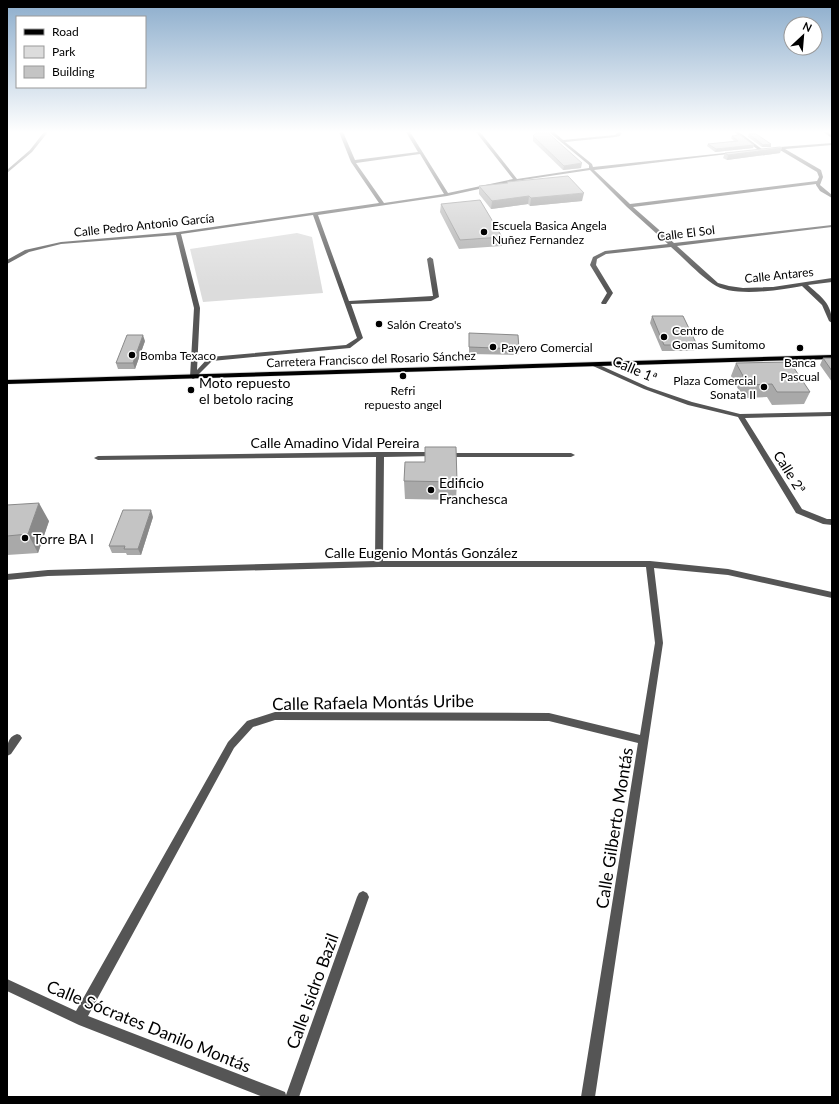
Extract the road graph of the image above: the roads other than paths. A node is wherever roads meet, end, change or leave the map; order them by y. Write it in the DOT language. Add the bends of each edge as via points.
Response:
graph roads {
  1 [pos="368,184"];
  2 [pos="440,184"];
  3 [pos="500,184"];
  4 [pos="605,184"];
  5 [pos="806,184"];
  6 [pos="818,184"];
  7 [pos="447,195"];
  8 [pos="832,197"];
  9 [pos="383,205"];
  10 [pos="629,206"];
  11 [pos="315,214"];
  12 [pos="832,226"];
  13 [pos="178,233"];
  14 [pos="671,245"];
  15 [pos="430,259"];
  16 [pos="7,262"];
  17 [pos="832,280"];
  18 [pos="803,284"];
  19 [pos="347,303"];
  20 [pos="604,303"];
  21 [pos="832,321"];
  22 [pos="832,357"];
  23 [pos="595,365"];
  24 [pos="193,377"];
  25 [pos="7,382"];
  26 [pos="832,414"];
  27 [pos="740,416"];
  28 [pos="380,454"];
  29 [pos="571,455"];
  30 [pos="98,458"];
  31 [pos="832,522"];
  32 [pos="378,564"];
  33 [pos="650,564"];
  34 [pos="7,577"];
  35 [pos="832,595"];
  36 [pos="17,738"];
  37 [pos="644,740"];
  38 [pos="7,751"];
  39 [pos="364,897"];
  40 [pos="7,985"];
  41 [pos="79,1019"];
  42 [pos="280,1097"];
  43 [pos="292,1097"];
  44 [pos="588,1097"];
  1 -- 9 [label="street"];
  2 -- 7 [label="street"];
  3 -- 7 [label="street, Calle Pedro Antonio García"];
  4 -- 10 [label="street, Calle Antares"];
  5 -- 10 [label="street"];
  6 -- 8 [label="street"];
  7 -- 9 [label="street, Calle Pedro Antonio García"];
  9 -- 11 [label="street, Calle Pedro Antonio García"];
  10 -- 14 [label="street, Calle Antares"];
  11 -- 13 [label="street, Calle Pedro Antonio García"];
  11 -- 19 [label="street"];
  12 -- 14 [label="street, Calle El Sol"];
  13 -- 16 [label="street, Calle Pedro Antonio García" via="43,246"];
  13 -- 24 [label="street" via="197,308"];
  14 -- 18 [label="street, Calle Antares" via="708,278 726,288 751,291"];
  14 -- 20 [label="street, Calle El Sol" via="605,253 595,258 593,265 610,293"];
  15 -- 19 [label="street" via="436,297"];
  17 -- 18 [label="street, Calle Antares"];
  18 -- 21 [label="street" via="825,304"];
  19 -- 24 [label="street" via="360,338 348,346 210,359"];
  22 -- 23 [label="main road, Carretera Francisco del Rosario Sánchez"];
  23 -- 24 [label="main road, Carretera Francisco del Rosario Sánchez"];
  23 -- 27 [label="street, Calle 1ª" via="690,404"];
  24 -- 25 [label="main road, Carretera Francisco del Rosario Sánchez"];
  26 -- 27 [label="street, Calle 1ª"];
  27 -- 31 [label="street, Calle 2ª" via="799,511"];
  28 -- 29 [label="street, Calle Amadino Vidal Pereira"];
  28 -- 30 [label="street, Calle Amadino Vidal Pereira"];
  28 -- 32 [label="street"];
  32 -- 33 [label="street, Calle Eugenio Montás González"];
  32 -- 34 [label="street, Calle Eugenio Montás González" via="48,573"];
  33 -- 35 [label="street, Calle Eugenio Montás González" via="728,572"];
  33 -- 37 [label="street, Calle Gilberto Montás" via="659,643"];
  36 -- 38 [label="street"];
  37 -- 41 [label="street, Calle Rafaela Montás Uribe" via="549,717 275,716 250,724 231,745"];
  37 -- 44 [label="street, Calle Gilberto Montás"];
  39 -- 43 [label="street, Calle Isidro Bazil"];
  40 -- 41 [label="street, Calle Sócrates Danilo Montás"];
  41 -- 42 [label="street, Calle Sócrates Danilo Montás"];
}
